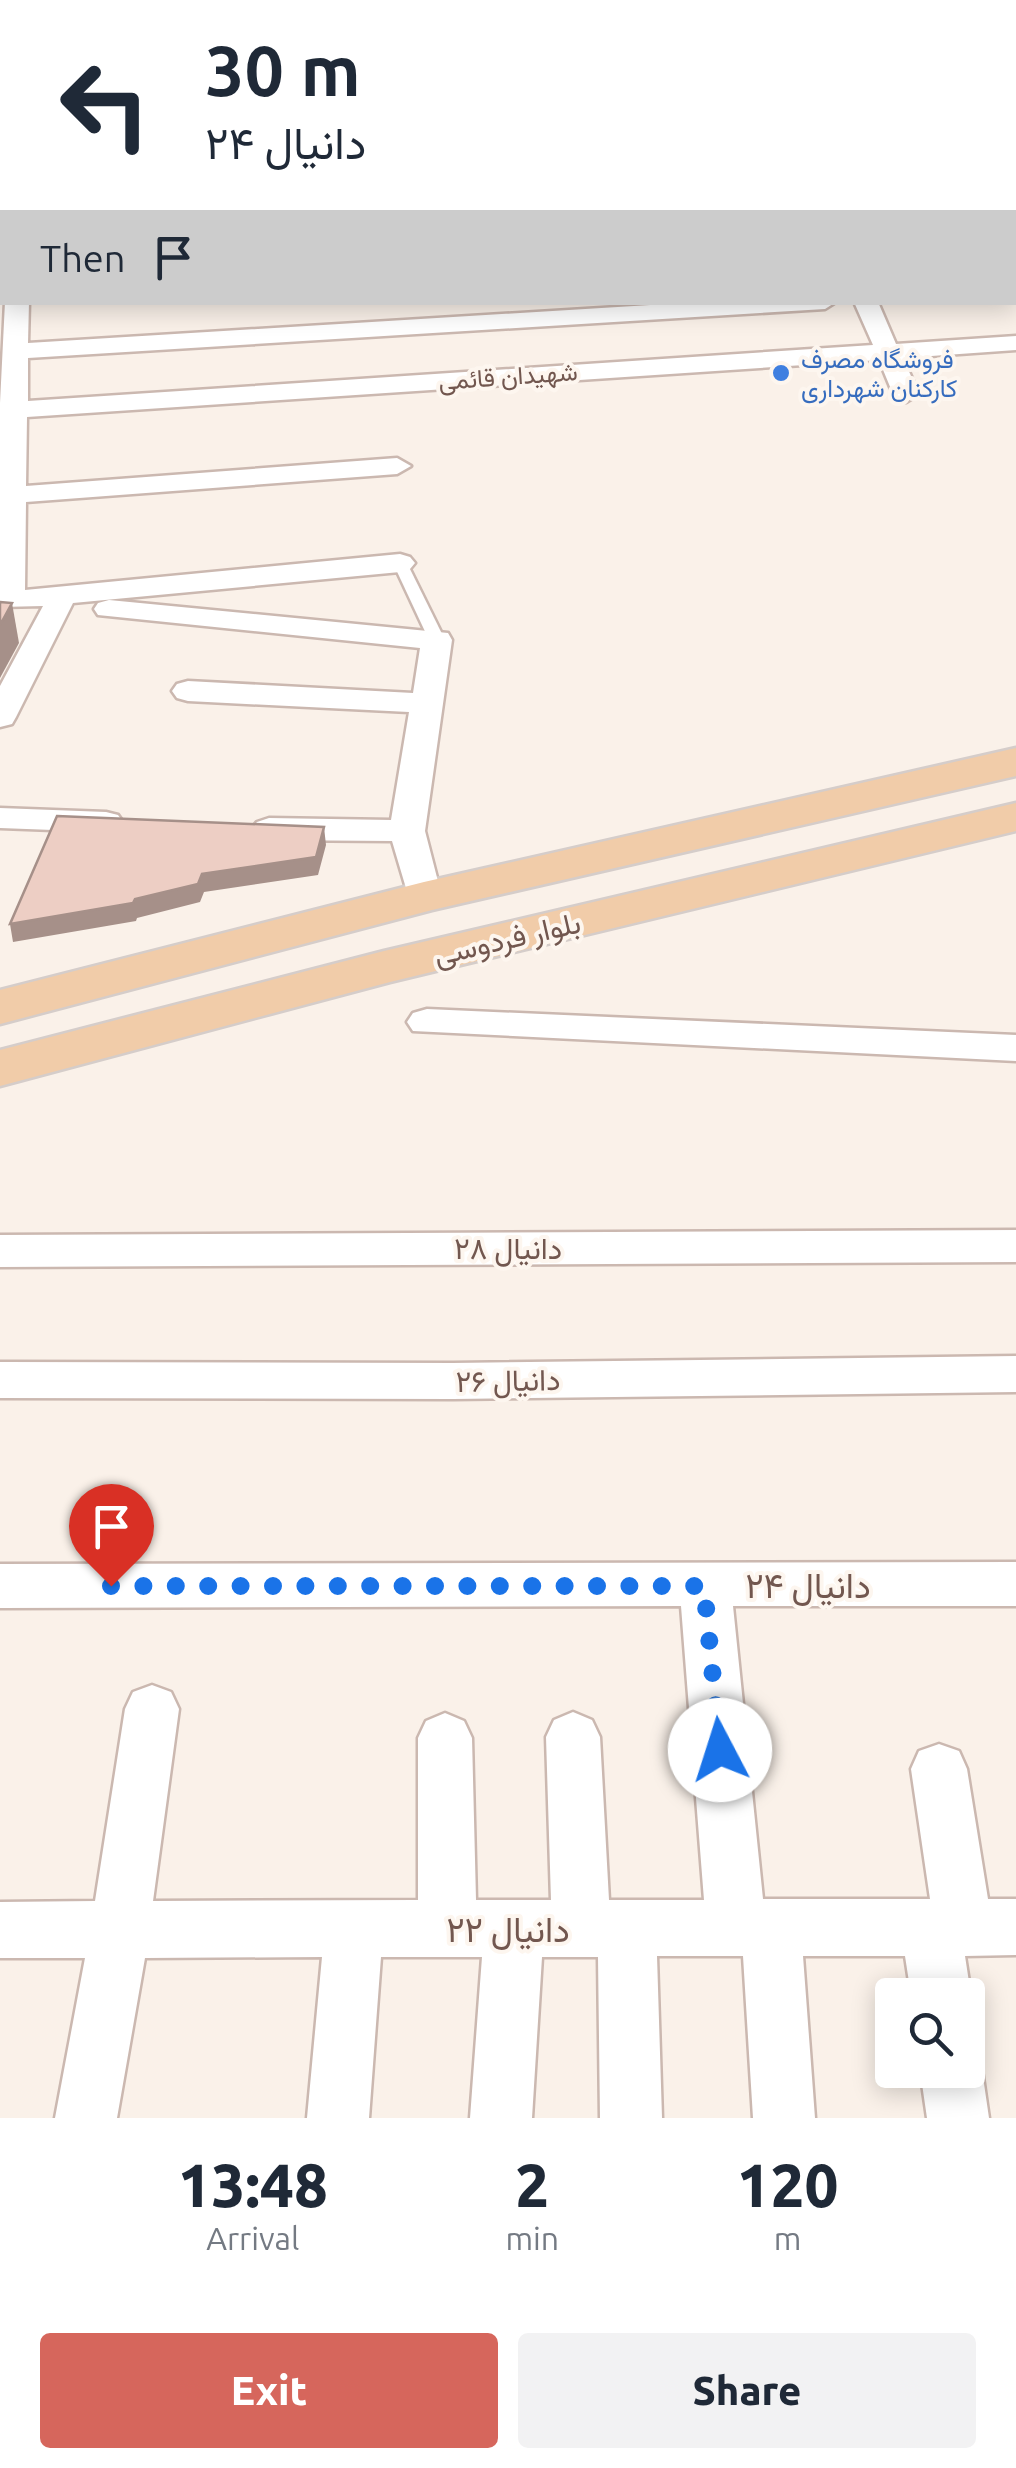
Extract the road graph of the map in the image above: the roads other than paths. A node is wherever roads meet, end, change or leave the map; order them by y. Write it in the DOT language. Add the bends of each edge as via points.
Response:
graph roads {
  1 [pos="17,305"];
  2 [pos="732,305"];
  3 [pos="867,305"];
  4 [pos="670,307"];
  5 [pos="1016,343"];
  6 [pos="521,348"];
  7 [pos="18,351"];
  8 [pos="889,352"];
  9 [pos="906,394"];
  10 [pos="8,411"];
  11 [pos="397,466"];
  12 [pos="8,495"];
  13 [pos="400,563"];
  14 [pos="5,600"];
  15 [pos="59,604"];
  16 [pos="437,640"];
  17 [pos="188,691"];
  18 [pos="426,703"];
  19 [pos="0,717"];
  20 [pos="1016,762"];
  21 [pos="1016,817"];
  22 [pos="0,818"];
  23 [pos="136,823"];
  24 [pos="234,827"];
  25 [pos="407,831"];
  26 [pos="424,898"];
  27 [pos="0,1007"];
  28 [pos="427,1022"];
  29 [pos="1016,1048"];
  30 [pos="0,1068"];
  31 [pos="1016,1246"];
  32 [pos="0,1250"];
  33 [pos="1016,1374"];
  34 [pos="0,1380"];
  35 [pos="1016,1584"];
  36 [pos="0,1586"];
  37 [pos="704,1586"];
  38 [pos="152,1709"];
  39 [pos="573,1736"];
  40 [pos="445,1738"];
  41 [pos="940,1769"];
  42 [pos="970,1927"];
  43 [pos="514,1928"];
  44 [pos="604,1928"];
  45 [pos="754,1928"];
  46 [pos="354,1929"];
  47 [pos="446,1929"];
  48 [pos="0,1930"];
  49 [pos="120,1930"];
  50 [pos="948,1978"];
  51 [pos="954,2088"];
  52 [pos="86,2118"];
  53 [pos="338,2118"];
  54 [pos="501,2118"];
  55 [pos="631,2118"];
  56 [pos="784,2118"];
  57 [pos="958,2118"];
  1 -- 7 [label="street"];
  2 -- 4 [label="street"];
  3 -- 8 [label="street"];
  4 -- 6 [label="street"];
  5 -- 8 [label="street, شهیدان قائمی"];
  6 -- 7 [label="street"];
  6 -- 8 [label="street, شهیدان قائمی"];
  6 -- 10 [label="street, شهیدان قائمی"];
  7 -- 10 [label="street"];
  8 -- 9 [label="street"];
  10 -- 12 [label="street"];
  11 -- 12 [label="street"];
  12 -- 14 [label="street"];
  13 -- 14 [label="street"];
  13 -- 16 [label="lane"];
  14 -- 15 [label="street"];
  15 -- 16 [label="street"];
  15 -- 19 [label="street"];
  16 -- 18 [label="street"];
  17 -- 18 [label="street"];
  18 -- 25 [label="street"];
  20 -- 26 [label="main road, بلوار فردوسی"];
  21 -- 30 [label="main road, بلوار فردوسی"];
  22 -- 23 [label="street"];
  24 -- 25 [label="street"];
  25 -- 26 [label="street"];
  26 -- 27 [label="main road, بلوار فردوسی"];
  28 -- 29 [label="street"];
  31 -- 32 [label="street, دانیال ۲۸"];
  33 -- 34 [label="street, دانیال ۲۶"];
  35 -- 37 [label="street, دانیال ۲۴"];
  36 -- 37 [label="street, دانیال ۲۴"];
  37 -- 45 [label="street"];
  38 -- 49 [label="street"];
  39 -- 44 [label="street"];
  40 -- 47 [label="street"];
  41 -- 42 [label="street"];
  42 -- 45 [label="street, دانیال ۲۲"];
  42 -- 50 [label="street"];
  43 -- 44 [label="street, دانیال ۲۲"];
  43 -- 47 [label="street, دانیال ۲۲"];
  43 -- 54 [label="street"];
  44 -- 45 [label="street, دانیال ۲۲"];
  44 -- 55 [label="street"];
  45 -- 56 [label="street"];
  46 -- 47 [label="street, دانیال ۲۲"];
  46 -- 49 [label="street, دانیال ۲۲"];
  46 -- 53 [label="street"];
  48 -- 49 [label="street, دانیال ۲۲"];
  49 -- 52 [label="street"];
  51 -- 57 [label="street"];
}
